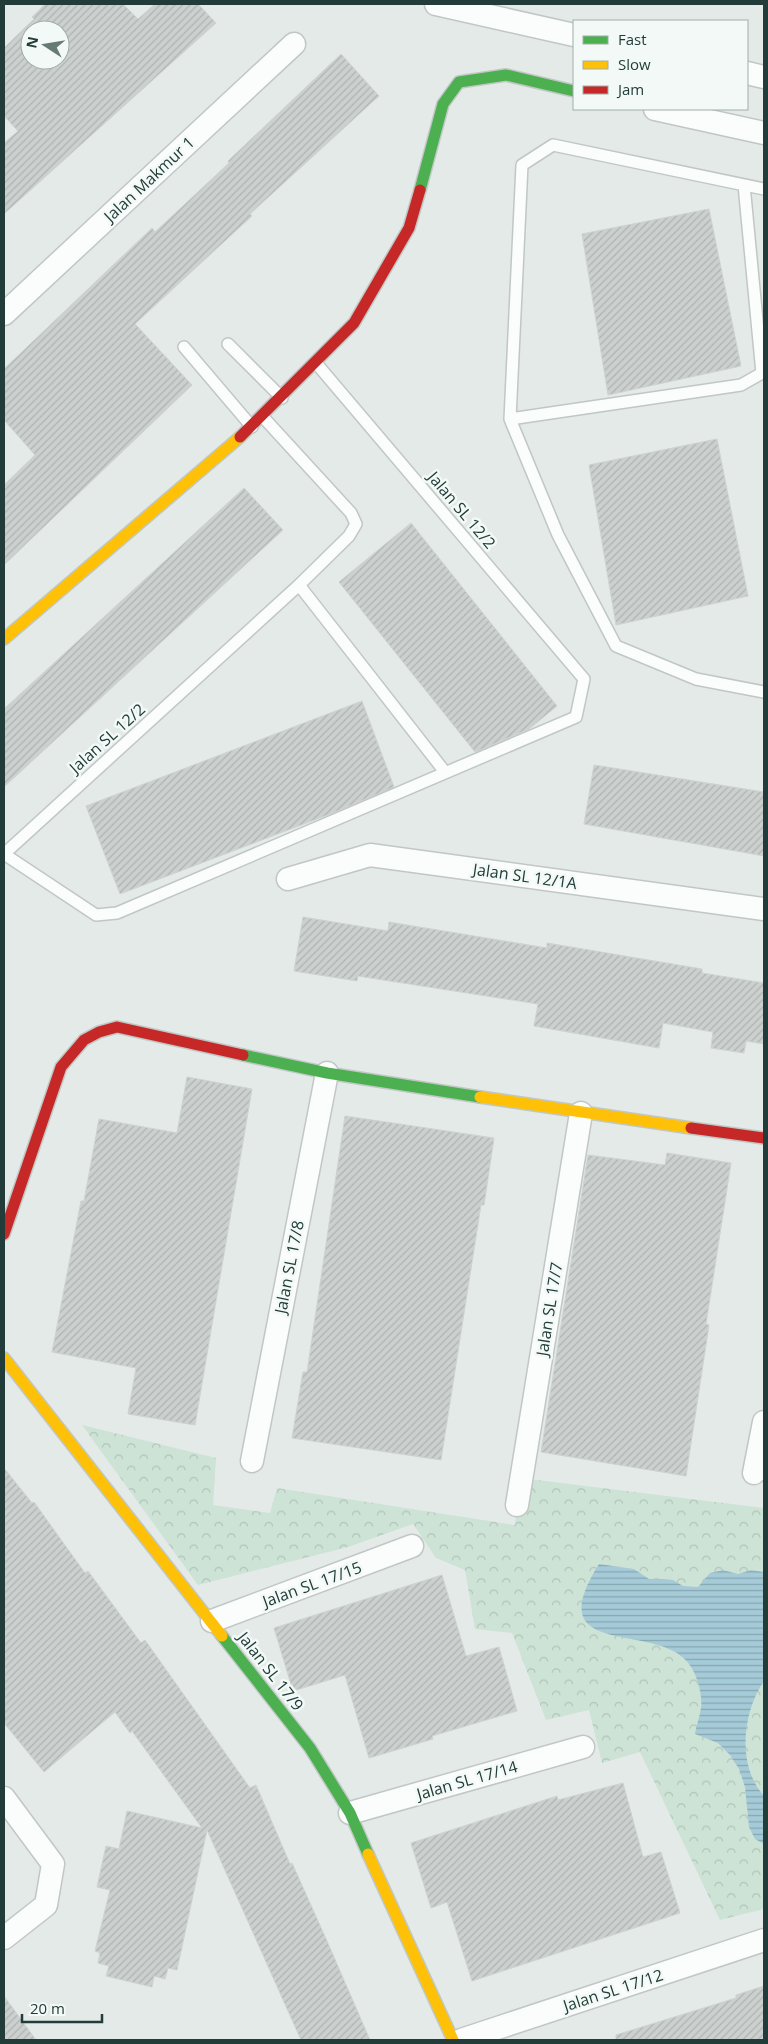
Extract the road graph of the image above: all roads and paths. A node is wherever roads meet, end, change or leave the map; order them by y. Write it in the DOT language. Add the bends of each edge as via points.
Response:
graph roads {
  1 [pos="436,4"];
  2 [pos="573,34"];
  3 [pos="294,44"];
  4 [pos="748,73"];
  5 [pos="764,77"];
  6 [pos="573,91"];
  7 [pos="660,110"];
  8 [pos="764,133"];
  9 [pos="744,185"];
  10 [pos="764,189"];
  11 [pos="4,314"];
  12 [pos="228,344"];
  13 [pos="184,347"];
  14 [pos="316,363"];
  15 [pos="282,398"];
  16 [pos="263,417"];
  17 [pos="510,419"];
  18 [pos="252,427"];
  19 [pos="299,585"];
  20 [pos="4,640"];
  21 [pos="764,692"];
  22 [pos="445,772"];
  23 [pos="4,854"];
  24 [pos="288,878"];
  25 [pos="764,909"];
  26 [pos="327,1073"];
  27 [pos="581,1112"];
  28 [pos="764,1138"];
  29 [pos="4,1234"];
  30 [pos="4,1358"];
  31 [pos="764,1422"];
  32 [pos="252,1461"];
  33 [pos="754,1472"];
  34 [pos="516,1504"];
  35 [pos="412,1546"];
  36 [pos="212,1621"];
  37 [pos="584,1747"];
  38 [pos="4,1798"];
  39 [pos="350,1814"];
  40 [pos="4,1938"];
  41 [pos="764,1940"];
  42 [pos="453,2040"];
  43 [pos="461,2040"];
  1 -- 2 [label="street"];
  3 -- 11 [label="street, Jalan Makmur 1"];
  4 -- 5 [label="street"];
  6 -- 14 [label="street" via="506,76 459,82 443,104 409,228 354,322"];
  7 -- 8 [label="street"];
  9 -- 10 [label="lane"];
  9 -- 17 [label="lane" via="762,372 741,385"];
  9 -- 17 [label="lane" via="553,145 522,165"];
  12 -- 15 [label="lane"];
  13 -- 18 [label="lane"];
  14 -- 15 [label="street"];
  14 -- 22 [label="lane, Jalan SL 12/2" via="584,679 576,717"];
  15 -- 16 [label="street"];
  16 -- 18 [label="street"];
  16 -- 19 [label="lane, Jalan SL 12/2" via="351,513 356,524 349,536"];
  17 -- 21 [label="lane" via="558,535 616,646 696,679"];
  18 -- 20 [label="street"];
  19 -- 22 [label="lane"];
  19 -- 23 [label="lane, Jalan SL 12/2"];
  22 -- 23 [label="lane" via="117,913 96,915"];
  24 -- 25 [label="street, Jalan SL 12/1A" via="370,855"];
  26 -- 27 [label="street"];
  26 -- 29 [label="street" via="118,1027 84,1039 61,1066"];
  26 -- 32 [label="street, Jalan SL 17/8"];
  27 -- 28 [label="street"];
  27 -- 34 [label="street, Jalan SL 17/7"];
  30 -- 36 [label="street, Jalan SL 17/9"];
  31 -- 33 [label="street"];
  35 -- 36 [label="street, Jalan SL 17/15"];
  36 -- 39 [label="street, Jalan SL 17/9" via="310,1748"];
  37 -- 39 [label="street, Jalan SL 17/14"];
  38 -- 40 [label="street" via="53,1864 46,1905"];
  39 -- 42 [label="street, Jalan SL 17/9"];
  41 -- 43 [label="street, Jalan SL 17/12"];
}
